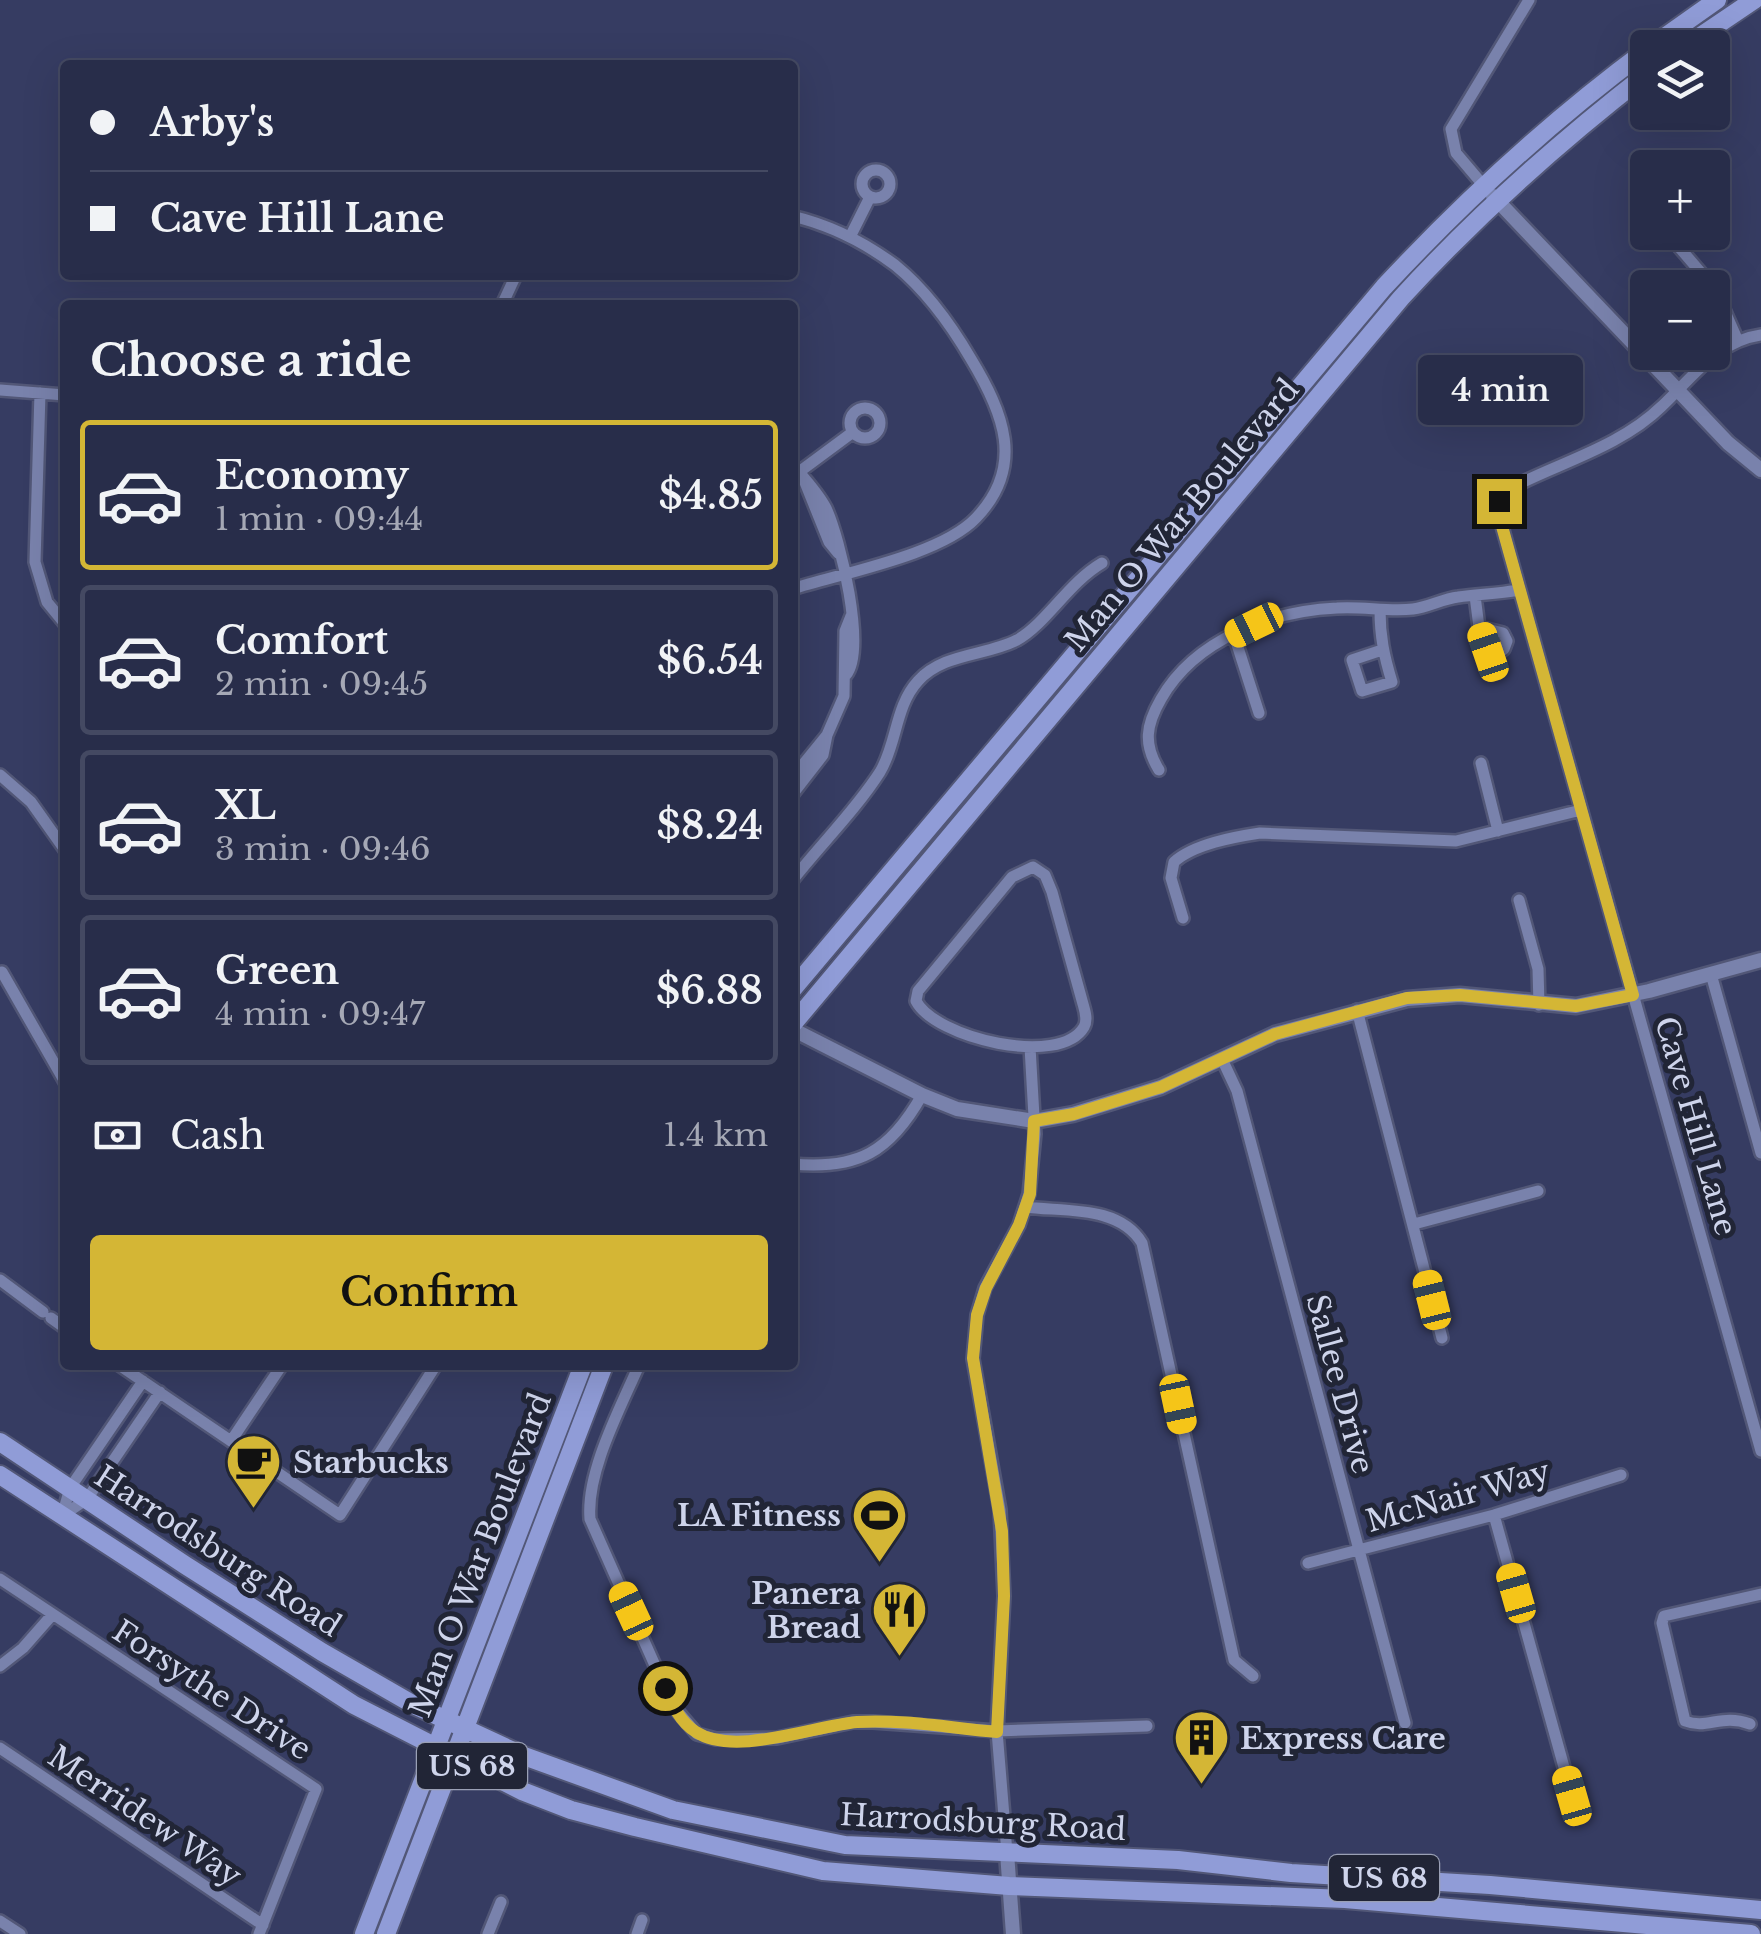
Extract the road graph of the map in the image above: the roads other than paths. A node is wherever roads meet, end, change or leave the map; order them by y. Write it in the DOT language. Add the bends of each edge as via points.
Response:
graph roads {
  1 [pos="1529,0"];
  2 [pos="1717,0"];
  3 [pos="1754,0"];
  4 [pos="1674,30"];
  5 [pos="1710,30"];
  6 [pos="1630,62"];
  7 [pos="1630,88"];
  8 [pos="1490,193"];
  9 [pos="870,197"];
  10 [pos="798,218"];
  11 [pos="850,237"];
  12 [pos="1681,250"];
  13 [pos="1761,335"];
  14 [pos="1738,341"];
  15 [pos="1678,389"];
  16 [pos="2,392"];
  17 [pos="40,393"];
  18 [pos="60,395"];
  19 [pos="853,432"];
  20 [pos="1761,470"];
  21 [pos="799,472"];
  22 [pos="1102,563"];
  23 [pos="844,572"];
  24 [pos="798,587"];
  25 [pos="1518,590"];
  26 [pos="1475,596"];
  27 [pos="1380,610"];
  28 [pos="60,618"];
  29 [pos="1480,627"];
  30 [pos="1234,635"];
  31 [pos="1382,650"];
  32 [pos="1259,713"];
  33 [pos="827,735"];
  34 [pos="1481,764"];
  35 [pos="1159,770"];
  36 [pos="798,771"];
  37 [pos="0,775"];
  38 [pos="798,786"];
  39 [pos="1581,810"];
  40 [pos="1498,830"];
  41 [pos="60,843"];
  42 [pos="798,869"];
  43 [pos="1519,900"];
  44 [pos="1183,918"];
  45 [pos="1761,960"];
  46 [pos="2,972"];
  47 [pos="1711,974"];
  48 [pos="798,983"];
  49 [pos="1633,995"];
  50 [pos="1539,1005"];
  51 [pos="1357,1010"];
  52 [pos="798,1020"];
  53 [pos="798,1030"];
  54 [pos="1030,1047"];
  55 [pos="1222,1059"];
  56 [pos="60,1073"];
  57 [pos="922,1095"];
  58 [pos="1034,1121"];
  59 [pos="1761,1153"];
  60 [pos="798,1164"];
  61 [pos="1538,1192"];
  62 [pos="1026,1208"];
  63 [pos="1414,1224"];
  64 [pos="0,1280"];
  65 [pos="60,1324"];
  66 [pos="1442,1338"];
  67 [pos="127,1370"];
  68 [pos="279,1370"];
  69 [pos="433,1370"];
  70 [pos="581,1370"];
  71 [pos="602,1370"];
  72 [pos="637,1370"];
  73 [pos="143,1381"];
  74 [pos="160,1392"];
  75 [pos="230,1441"];
  76 [pos="0,1442"];
  77 [pos="1761,1451"];
  78 [pos="0,1475"];
  79 [pos="1621,1475"];
  80 [pos="70,1488"];
  81 [pos="88,1499"];
  82 [pos="1494,1514"];
  83 [pos="62,1516"];
  84 [pos="1358,1551"];
  85 [pos="1308,1564"];
  86 [pos="0,1580"];
  87 [pos="1761,1594"];
  88 [pos="52,1615"];
  89 [pos="0,1666"];
  90 [pos="1253,1676"];
  91 [pos="444,1720"];
  92 [pos="1405,1723"];
  93 [pos="1750,1724"];
  94 [pos="1146,1726"];
  95 [pos="465,1730"];
  96 [pos="997,1732"];
  97 [pos="0,1748"];
  98 [pos="435,1748"];
  99 [pos="454,1758"];
  100 [pos="1572,1796"];
  101 [pos="1007,1853"];
  102 [pos="1009,1886"];
  103 [pos="501,1902"];
  104 [pos="1761,1910"];
  105 [pos="642,1920"];
  106 [pos="0,1921"];
  107 [pos="261,1929"];
  108 [pos="20,1934"];
  109 [pos="364,1934"];
  110 [pos="386,1934"];
  111 [pos="488,1934"];
  112 [pos="637,1934"];
  113 [pos="1013,1934"];
  114 [pos="1752,1934"];
  1 -- 8 [label="street" via="1452,129 1456,153"];
  2 -- 4 [label="main road, Man O War Boulevard"];
  3 -- 5 [label="main road"];
  6 -- 8 [label="main road, Man O War Boulevard"];
  7 -- 8 [label="main road, Man O War Boulevard"];
  8 -- 15 [label="street"];
  8 -- 48 [label="main road, Man O War Boulevard" via="1425,243 1334,345"];
  8 -- 52 [label="main road, Man O War Boulevard"];
  9 -- 11 [label="street"];
  10 -- 11 [label="street"];
  11 -- 23 [label="street" via="894,265 944,316 996,404 1006,447 996,490 968,526 942,542"];
  12 -- 14 [label="street" via="1715,289"];
  13 -- 14 [label="street"];
  14 -- 15 [label="street, Cave Hill Lane"];
  15 -- 20 [label="street"];
  15 -- 25 [label="street, Cave Hill Lane" via="1622,435 1505,491 1498,512"];
  16 -- 17 [label="street"];
  17 -- 18 [label="street"];
  17 -- 28 [label="street" via="36,562"];
  19 -- 21 [label="street"];
  21 -- 23 [label="street"];
  22 -- 42 [label="street" via="1019,639 923,675 904,702 879,773"];
  23 -- 24 [label="street"];
  23 -- 33 [label="street" via="851,616 844,696"];
  25 -- 26 [label="street"];
  25 -- 39 [label="street, Cave Hill Lane"];
  26 -- 27 [label="street"];
  26 -- 29 [label="street"];
  27 -- 30 [label="street" via="1311,610"];
  27 -- 31 [label="street"];
  30 -- 32 [label="street"];
  30 -- 35 [label="street" via="1188,664 1158,704 1146,740"];
  33 -- 36 [label="street"];
  33 -- 38 [label="street" via="823,755"];
  34 -- 40 [label="street"];
  37 -- 41 [label="street" via="38,810"];
  39 -- 40 [label="street"];
  39 -- 49 [label="street, Cave Hill Lane"];
  40 -- 44 [label="street" via="1456,841 1241,836 1174,862 1171,878"];
  43 -- 50 [label="street" via="1538,969"];
  45 -- 47 [label="street"];
  46 -- 56 [label="street"];
  47 -- 49 [label="street"];
  47 -- 59 [label="street"];
  49 -- 50 [label="street"];
  49 -- 77 [label="street, Cave Hill Lane"];
  50 -- 51 [label="street" via="1460,995"];
  51 -- 55 [label="street" via="1275,1034"];
  51 -- 63 [label="street"];
  53 -- 57 [label="street"];
  54 -- 54 [label="street" via="1074,1036 1086,1017 1047,879 1033,867 1012,878 916,1001 930,1018 966,1035"];
  54 -- 58 [label="street"];
  55 -- 58 [label="street" via="1131,1097"];
  55 -- 84 [label="street, Sallee Drive" via="1237,1092"];
  57 -- 58 [label="street" via="976,1115"];
  57 -- 60 [label="street" via="888,1142 854,1162"];
  58 -- 62 [label="street"];
  61 -- 63 [label="street"];
  62 -- 90 [label="street" via="1116,1218 1142,1243 1234,1660"];
  62 -- 96 [label="street" via="986,1288 973,1358 1002,1538"];
  63 -- 66 [label="street"];
  64 -- 65 [label="street"];
  67 -- 73 [label="street"];
  68 -- 75 [label="street"];
  69 -- 75 [label="street" via="340,1515"];
  70 -- 91 [label="main road, Man O War Boulevard"];
  71 -- 95 [label="main road, Man O War Boulevard"];
  72 -- 96 [label="street" via="594,1480 590,1519 673,1706 690,1728 716,1740 778,1738 853,1722"];
  73 -- 74 [label="street"];
  73 -- 80 [label="street"];
  74 -- 75 [label="street"];
  74 -- 81 [label="street"];
  76 -- 80 [label="main road, Harrodsburg Road / US 68"];
  78 -- 83 [label="main road, Harrodsburg Road / US 68"];
  79 -- 82 [label="street, McNair Way"];
  80 -- 81 [label="main road, Harrodsburg Road / US 68"];
  80 -- 83 [label="street"];
  81 -- 83 [label="street"];
  81 -- 91 [label="main road, Harrodsburg Road / US 68" via="322,1652"];
  82 -- 84 [label="street, McNair Way"];
  82 -- 100 [label="street"];
  83 -- 98 [label="main road, Harrodsburg Road / US 68" via="354,1706"];
  84 -- 85 [label="street, McNair Way"];
  84 -- 92 [label="street, Sallee Drive"];
  86 -- 88 [label="street, Forsythe Drive"];
  87 -- 93 [label="street" via="1664,1616 1662,1623 1685,1721 1732,1718"];
  88 -- 89 [label="street"];
  88 -- 107 [label="street, Forsythe Drive" via="316,1788"];
  91 -- 95 [label="main road, Harrodsburg Road / US 68"];
  91 -- 98 [label="main road, Man O War Boulevard"];
  94 -- 96 [label="street"];
  95 -- 99 [label="main road, Man O War Boulevard"];
  95 -- 101 [label="main road, Harrodsburg Road / US 68" via="673,1810 846,1846"];
  96 -- 101 [label="street"];
  97 -- 107 [label="street, Merridew Way"];
  98 -- 99 [label="main road, Harrodsburg Road / US 68"];
  98 -- 109 [label="main road, Man O War Boulevard"];
  99 -- 102 [label="main road, Harrodsburg Road / US 68" via="571,1810 746,1855 823,1871"];
  99 -- 110 [label="main road, Man O War Boulevard"];
  101 -- 102 [label="street"];
  101 -- 104 [label="main road, Harrodsburg Road / US 68" via="1178,1860"];
  102 -- 113 [label="street"];
  102 -- 114 [label="main road, Harrodsburg Road / US 68" via="1344,1899"];
  103 -- 111 [label="street"];
  105 -- 112 [label="street"];
  106 -- 108 [label="street"];
}
